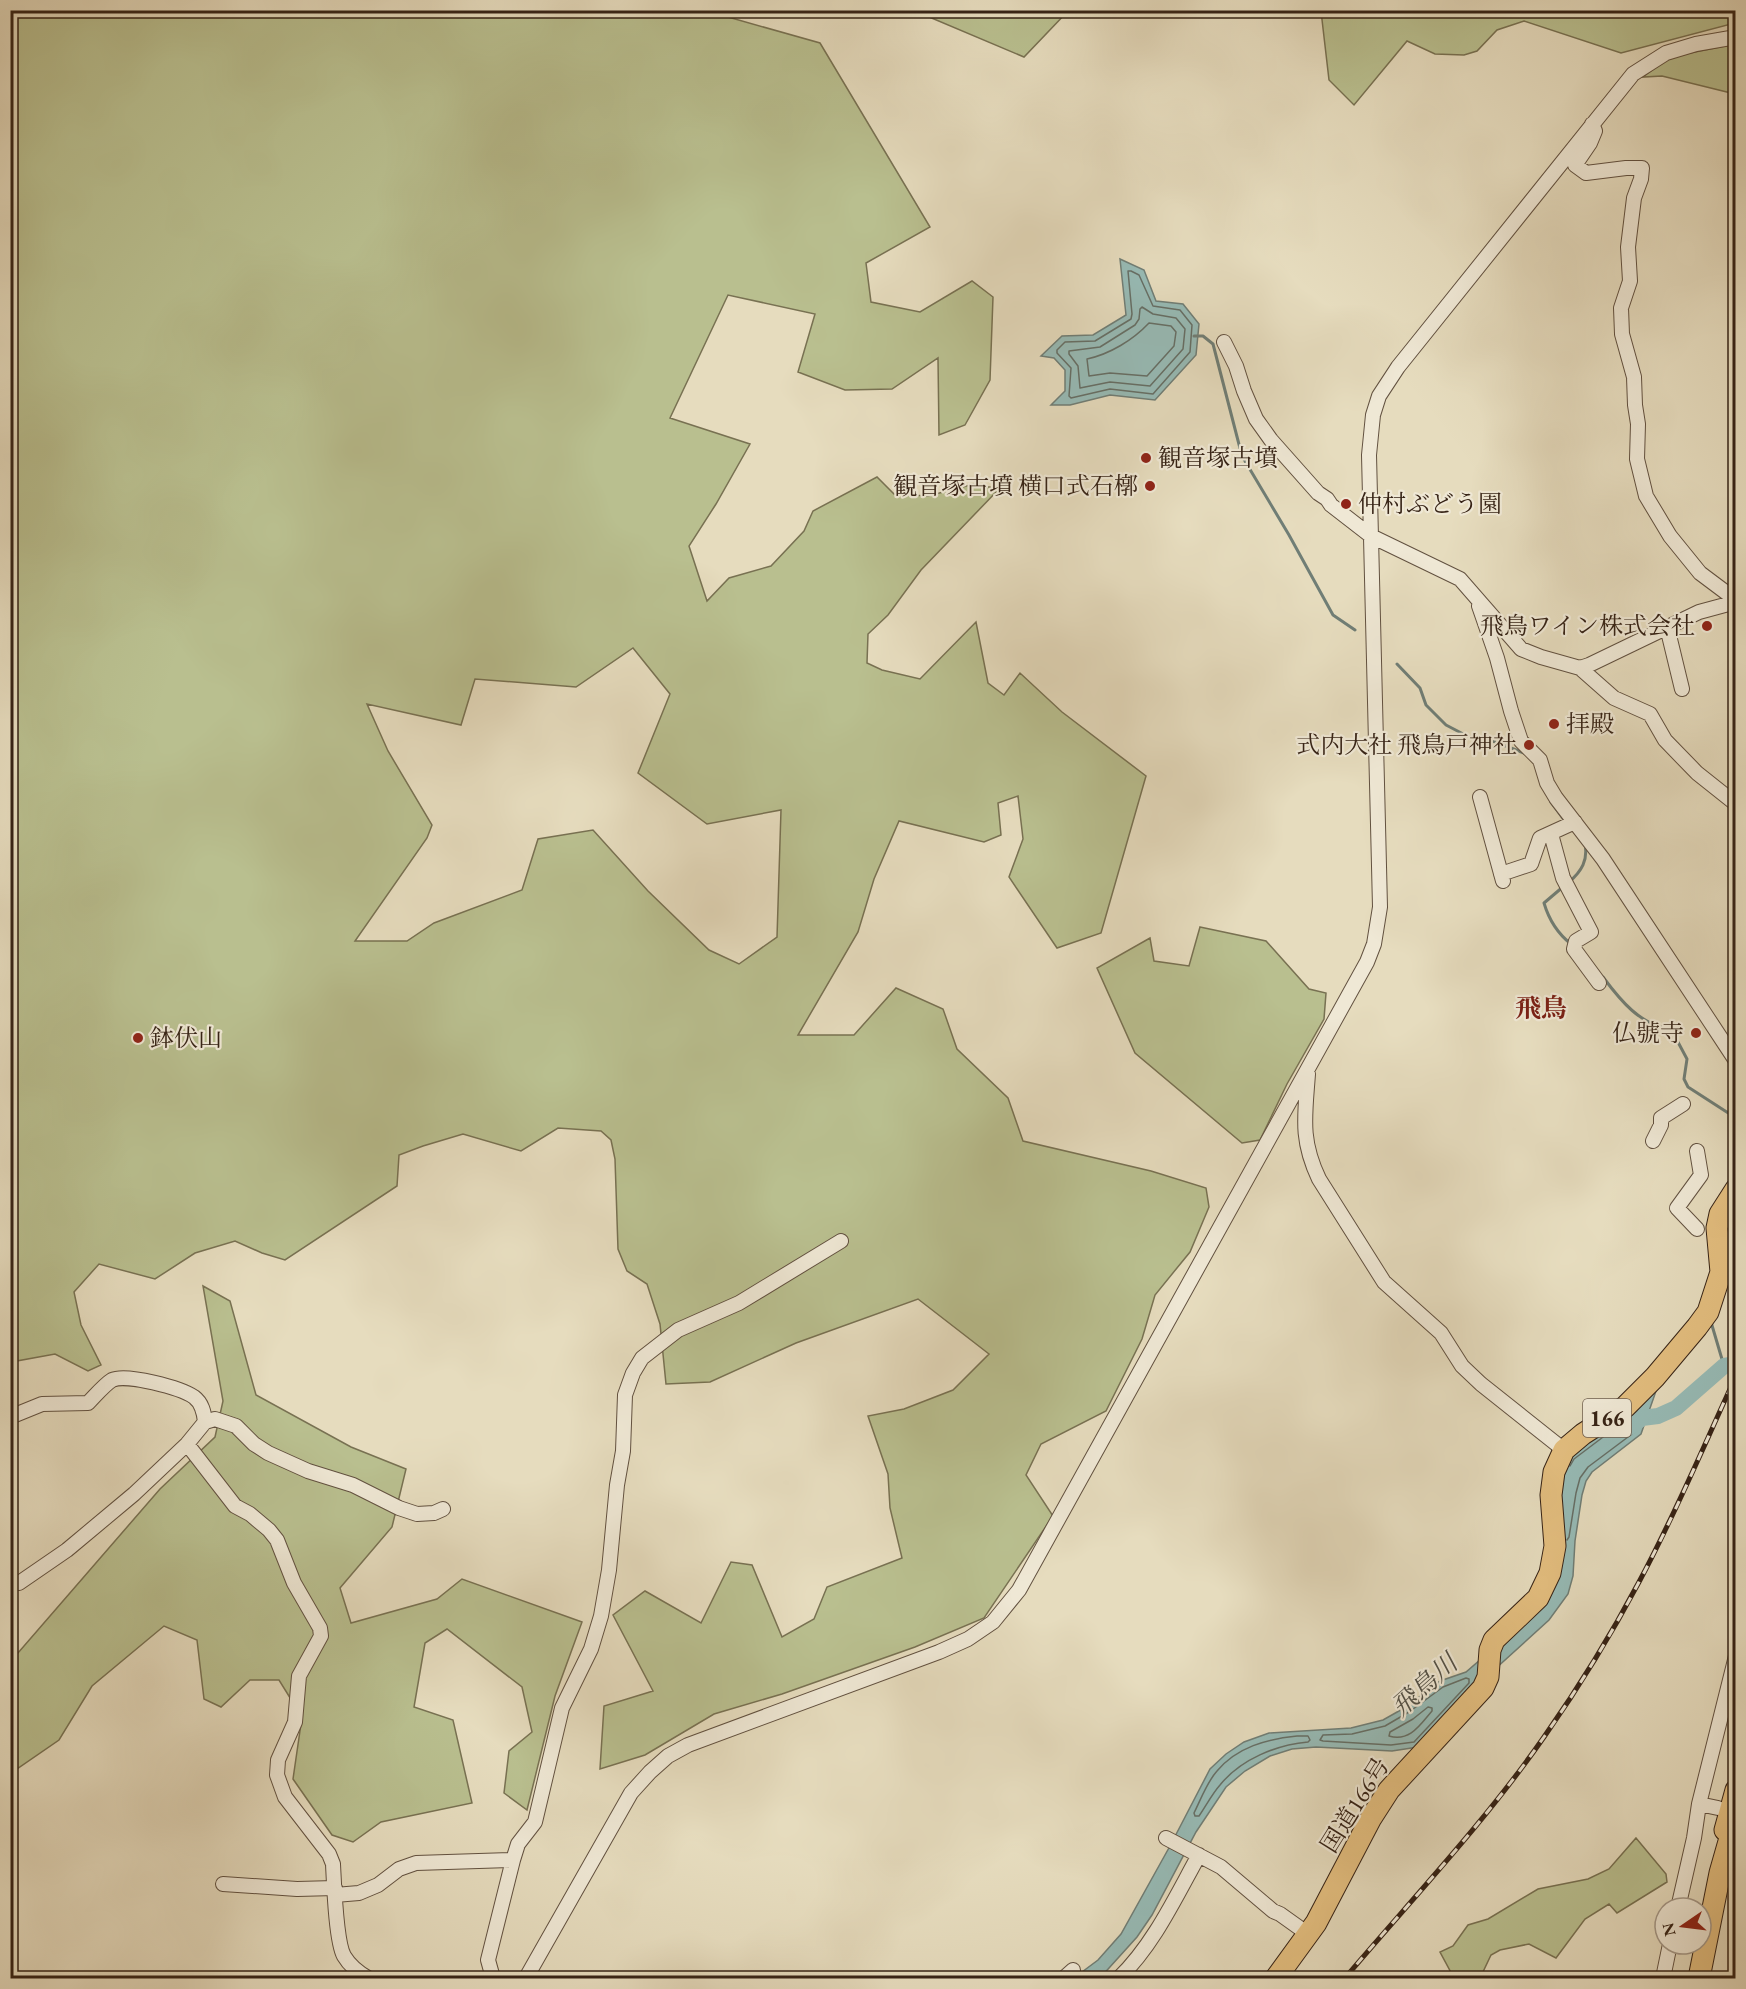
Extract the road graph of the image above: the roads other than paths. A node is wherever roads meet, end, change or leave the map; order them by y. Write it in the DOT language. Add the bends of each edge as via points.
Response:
graph roads {
  1 [pos="1736,37"];
  2 [pos="1592,124"];
  3 [pos="1224,342"];
  4 [pos="1371,536"];
  5 [pos="1475,596"];
  6 [pos="1736,601"];
  7 [pos="1667,627"];
  8 [pos="1580,668"];
  9 [pos="1682,689"];
  10 [pos="1480,797"];
  11 [pos="1736,804"];
  12 [pos="1572,824"];
  13 [pos="1551,834"];
  14 [pos="1599,982"];
  15 [pos="1736,1061"];
  16 [pos="1308,1069"];
  17 [pos="1683,1104"];
  18 [pos="1653,1141"];
  19 [pos="1697,1151"];
  20 [pos="1736,1189"];
  21 [pos="1697,1229"];
  22 [pos="842,1241"];
  23 [pos="10,1417"];
  24 [pos="205,1422"];
  25 [pos="188,1444"];
  26 [pos="1564,1450"];
  27 [pos="443,1509"];
  28 [pos="19,1583"];
  29 [pos="1736,1656"];
  30 [pos="1736,1790"];
  31 [pos="1699,1804"];
  32 [pos="1727,1812"];
  33 [pos="1168,1839"];
  34 [pos="1194,1853"];
  35 [pos="513,1860"];
  36 [pos="223,1884"];
  37 [pos="335,1892"];
  38 [pos="1681,1896"];
  39 [pos="1711,1896"];
  40 [pos="1308,1934"];
  41 [pos="1668,1956"];
  42 [pos="1697,1956"];
  43 [pos="368,1978"];
  44 [pos="493,1978"];
  45 [pos="526,1978"];
  46 [pos="1119,1978"];
  47 [pos="1276,1978"];
  48 [pos="1663,1978"];
  49 [pos="1692,1978"];
  50 [pos="1698,1978"];
  1 -- 2 [label="street" via="1666,53 1633,74"];
  2 -- 4 [label="street" via="1379,396 1369,454"];
  2 -- 6 [label="street" via="1595,130 1590,143 1575,165 1586,173 1642,168 1628,247 1630,281 1621,308 1622,334 1634,377 1637,459 1647,496 1670,536 1700,573"];
  3 -- 4 [label="street" via="1256,419 1271,440 1318,493"];
  4 -- 5 [label="street" via="1460,579"];
  4 -- 16 [label="street" via="1380,907 1367,962"];
  5 -- 8 [label="street" via="1521,650"];
  5 -- 12 [label="street" via="1521,741 1539,760 1554,799"];
  6 -- 7 [label="street"];
  7 -- 8 [label="street"];
  7 -- 9 [label="street"];
  8 -- 11 [label="street" via="1614,698 1650,714 1665,740 1697,773"];
  10 -- 13 [label="street" via="1502,877 1531,864 1540,838"];
  12 -- 13 [label="street"];
  12 -- 15 [label="street" via="1651,930"];
  13 -- 14 [label="street" via="1566,883 1591,932 1575,945"];
  16 -- 26 [label="street" via="1304,1131 1313,1167 1372,1265 1396,1294 1441,1333 1462,1366"];
  16 -- 45 [label="street" via="1019,1590 993,1622 955,1646 713,1735 668,1756 631,1793"];
  17 -- 18 [label="street" via="1661,1118"];
  19 -- 21 [label="street" via="1701,1175 1677,1208"];
  20 -- 26 [label="highway, 166" via="1720,1214 1717,1228 1722,1272 1708,1312 1625,1407"];
  22 -- 35 [label="street" via="739,1303 678,1330 642,1358 633,1373 625,1395 622,1451 601,1616 591,1649 562,1708 535,1822 518,1844"];
  23 -- 24 [label="street" via="42,1404 88,1403 113,1380 129,1378 194,1397 203,1408"];
  24 -- 25 [label="street"];
  24 -- 27 [label="street" via="220,1420 236,1426 268,1453 417,1514"];
  25 -- 28 [label="street" via="67,1550"];
  25 -- 37 [label="street" via="235,1506 250,1514 277,1540 294,1583 320,1628 321,1636 298,1676 295,1722 278,1760 277,1775 285,1797 329,1854"];
  26 -- 40 [label="highway, 国道166号 / 166" via="1554,1472 1551,1495 1555,1546 1550,1573 1538,1598 1494,1640 1483,1688 1389,1790"];
  29 -- 31 [label="street"];
  30 -- 39 [label="highway"];
  31 -- 32 [label="street"];
  31 -- 38 [label="street"];
  32 -- 50 [label="highway" via="1720,1873"];
  33 -- 34 [label="street"];
  34 -- 40 [label="street" via="1221,1867 1273,1911"];
  34 -- 46 [label="street" via="1160,1926"];
  35 -- 37 [label="street" via="416,1863 359,1893"];
  35 -- 44 [label="street" via="488,1960"];
  36 -- 37 [label="street"];
  37 -- 43 [label="street" via="343,1954"];
  40 -- 47 [label="highway, 国道166号 / 166"];
  41 -- 48 [label="street"];
  42 -- 49 [label="highway"];
}
